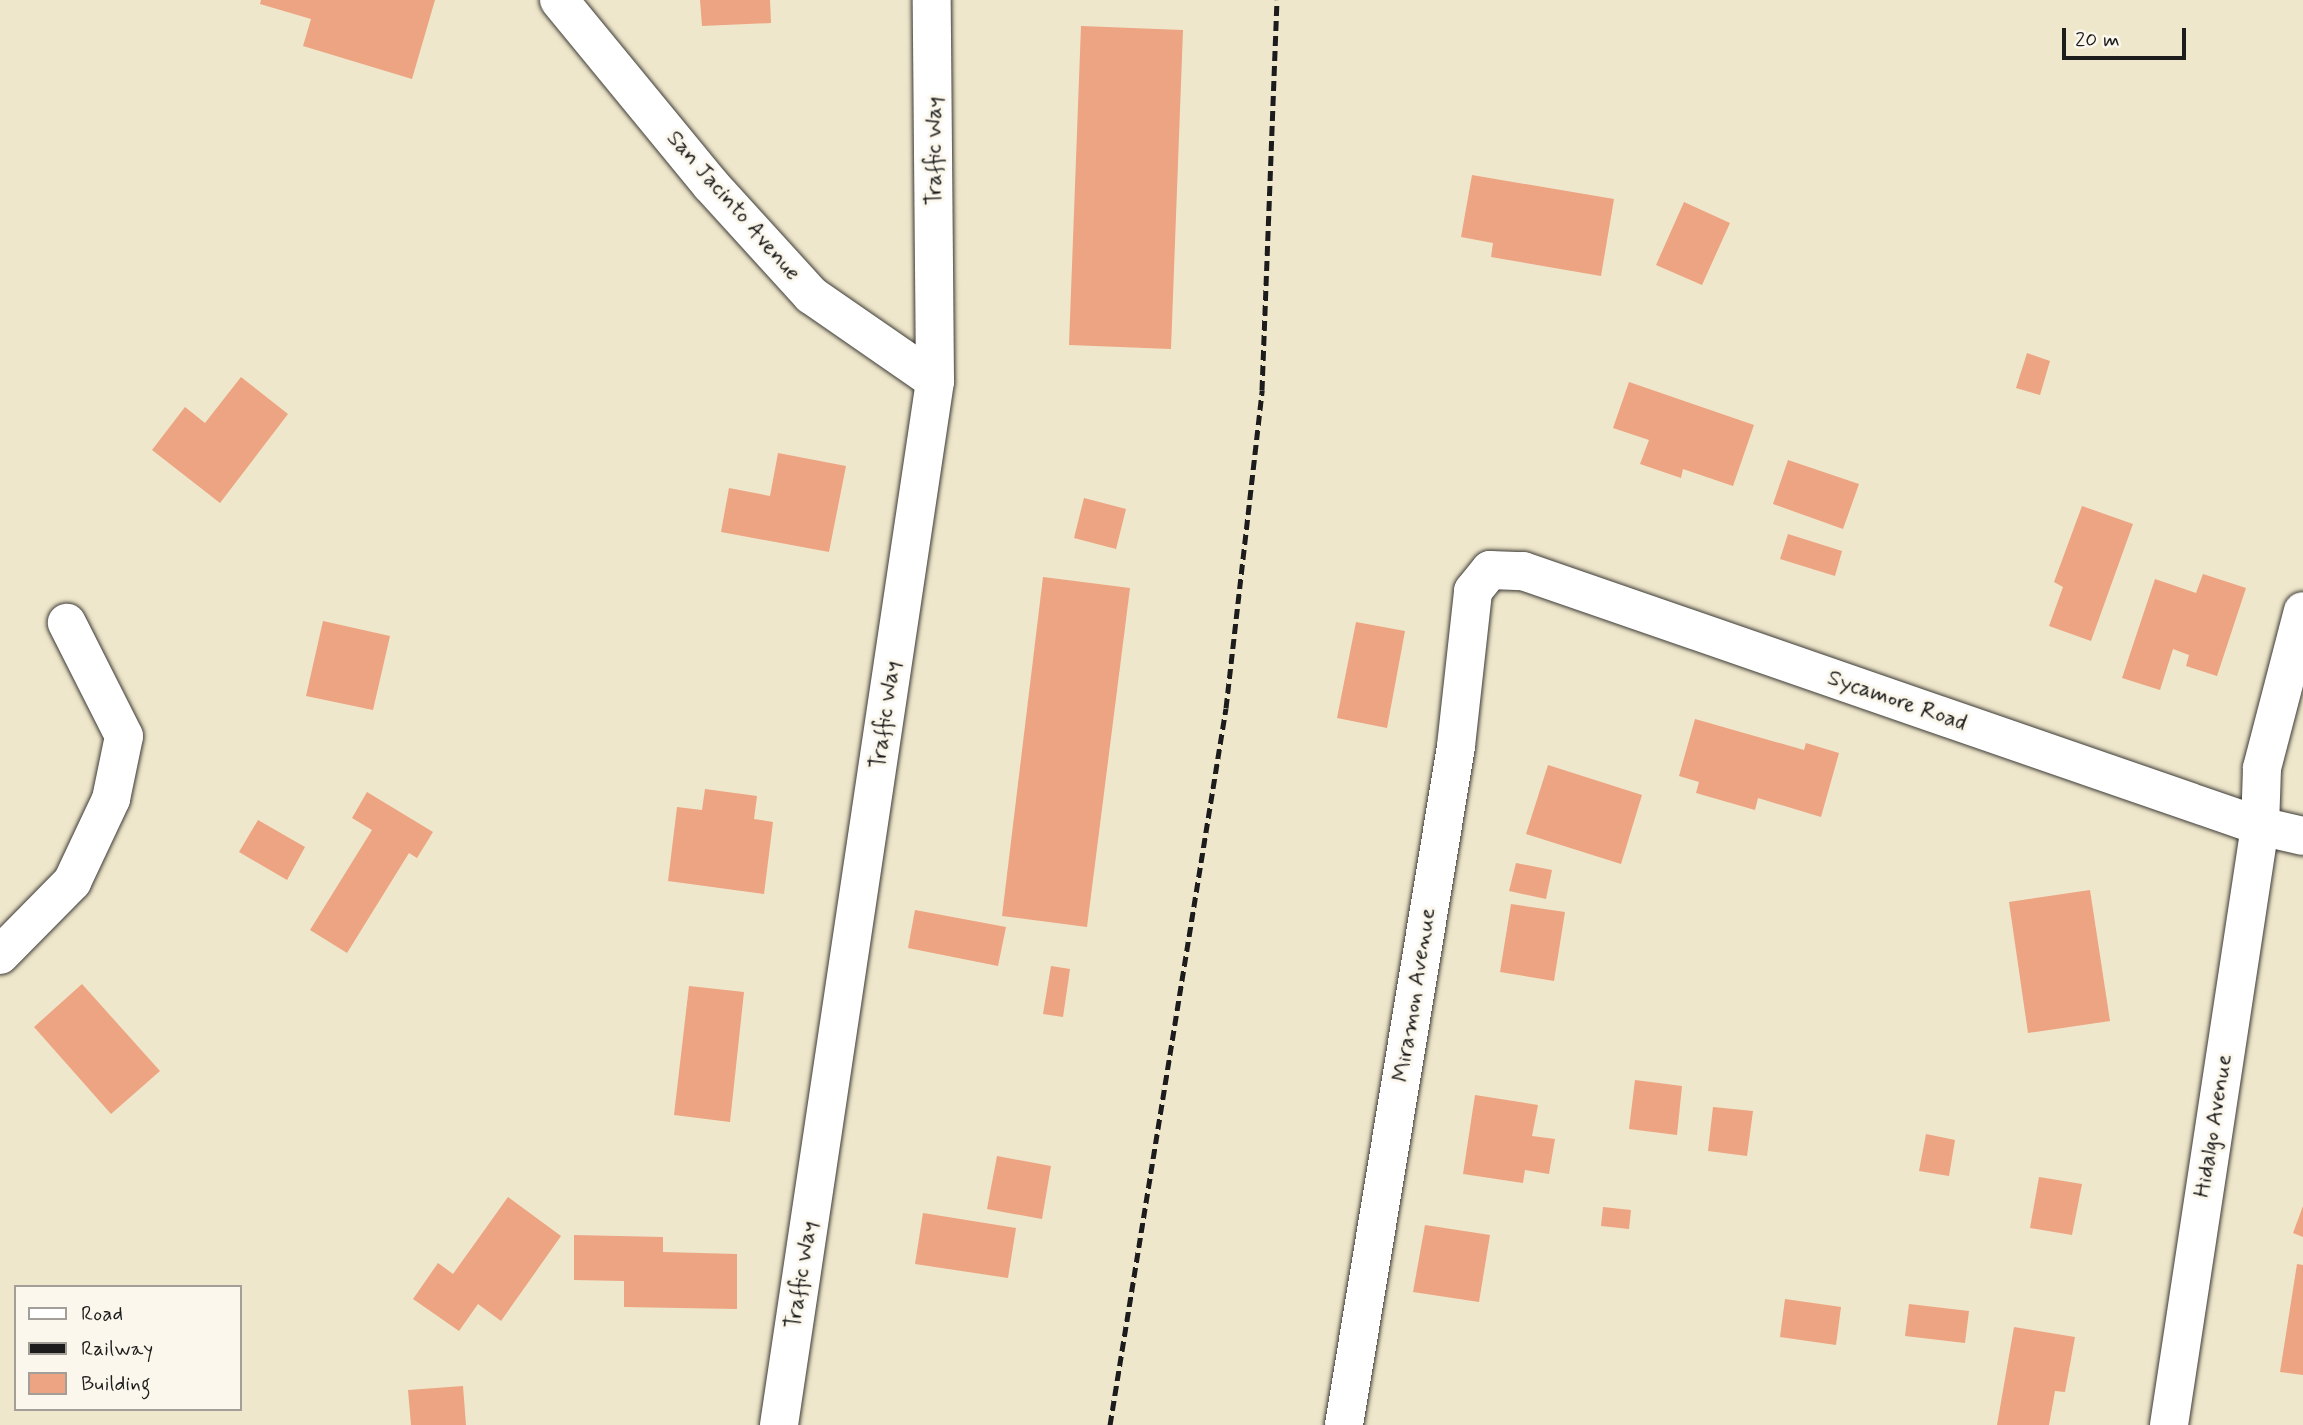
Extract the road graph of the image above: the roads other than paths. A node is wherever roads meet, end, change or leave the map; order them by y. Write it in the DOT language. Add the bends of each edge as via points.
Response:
graph roads {
  1 [pos="559,0"];
  2 [pos="932,0"];
  3 [pos="935,381"];
  4 [pos="1490,570"];
  5 [pos="2303,611"];
  6 [pos="67,623"];
  7 [pos="2260,826"];
  8 [pos="2303,836"];
  9 [pos="0,955"];
  10 [pos="779,1425"];
  11 [pos="1344,1425"];
  12 [pos="2169,1425"];
  1 -- 3 [label="street, San Jacinto Avenue" via="711,185 811,295"];
  2 -- 3 [label="street, Traffic Way"];
  3 -- 10 [label="street, Traffic Way"];
  4 -- 7 [label="street, Sycamore Road" via="1523,571"];
  4 -- 11 [label="street, Miramon Avenue" via="1473,591 1456,746"];
  5 -- 7 [label="street, Hidalgo Avenue" via="2262,768"];
  6 -- 9 [label="street" via="124,736 111,799 72,882"];
  7 -- 8 [label="street, Sycamore Road"];
  7 -- 12 [label="street, Hidalgo Avenue"];
}
